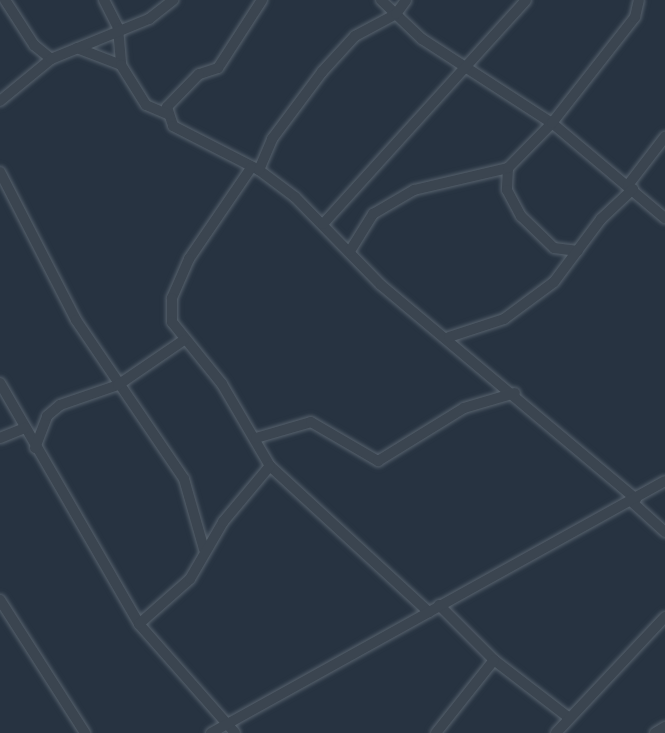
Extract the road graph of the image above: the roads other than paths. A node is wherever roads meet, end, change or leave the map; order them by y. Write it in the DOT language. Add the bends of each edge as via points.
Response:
graph roads {
  1 [pos="5,0"];
  2 [pos="104,0"];
  3 [pos="173,0"];
  4 [pos="262,0"];
  5 [pos="382,0"];
  6 [pos="406,0"];
  7 [pos="526,0"];
  8 [pos="639,0"];
  9 [pos="396,14"];
  10 [pos="118,28"];
  11 [pos="77,48"];
  12 [pos="51,59"];
  13 [pos="121,65"];
  14 [pos="470,68"];
  15 [pos="0,101"];
  16 [pos="167,114"];
  17 [pos="552,124"];
  18 [pos="665,137"];
  19 [pos="508,168"];
  20 [pos="255,169"];
  21 [pos="0,172"];
  22 [pos="631,187"];
  23 [pos="665,218"];
  24 [pos="323,224"];
  25 [pos="350,251"];
  26 [pos="578,251"];
  27 [pos="449,337"];
  28 [pos="184,340"];
  29 [pos="0,383"];
  30 [pos="118,385"];
  31 [pos="515,393"];
  32 [pos="25,428"];
  33 [pos="0,438"];
  34 [pos="256,438"];
  35 [pos="35,448"];
  36 [pos="270,466"];
  37 [pos="665,481"];
  38 [pos="634,500"];
  39 [pos="665,532"];
  40 [pos="204,549"];
  41 [pos="0,600"];
  42 [pos="439,605"];
  43 [pos="429,612"];
  44 [pos="665,617"];
  45 [pos="139,624"];
  46 [pos="494,660"];
  47 [pos="568,717"];
  48 [pos="225,725"];
  49 [pos="665,727"];
  50 [pos="85,733"];
  51 [pos="211,733"];
  52 [pos="235,733"];
  53 [pos="436,733"];
  54 [pos="556,733"];
  55 [pos="655,733"];
  1 -- 12 [label="street" via="34,45"];
  2 -- 10 [label="street"];
  3 -- 10 [label="street" via="149,19"];
  4 -- 16 [label="street" via="218,68 191,81"];
  5 -- 9 [label="street"];
  6 -- 9 [label="street"];
  7 -- 14 [label="street"];
  8 -- 17 [label="street" via="635,17"];
  9 -- 14 [label="street"];
  9 -- 20 [label="street" via="355,36 322,72"];
  10 -- 11 [label="street"];
  10 -- 13 [label="street"];
  11 -- 12 [label="street"];
  11 -- 13 [label="street"];
  12 -- 15 [label="street"];
  13 -- 16 [label="street" via="146,105"];
  14 -- 17 [label="street"];
  14 -- 24 [label="street"];
  16 -- 20 [label="street" via="182,134"];
  17 -- 19 [label="street"];
  17 -- 22 [label="street"];
  18 -- 22 [label="street"];
  19 -- 25 [label="street" via="414,190 373,214"];
  19 -- 26 [label="street" via="507,190 521,216 554,248"];
  20 -- 24 [label="street"];
  20 -- 28 [label="street" via="189,259 172,298 172,322"];
  21 -- 30 [label="street" via="76,320"];
  22 -- 23 [label="street"];
  22 -- 26 [label="street"];
  24 -- 25 [label="street"];
  25 -- 27 [label="street" via="381,285"];
  26 -- 27 [label="street" via="554,282 519,311"];
  27 -- 31 [label="street"];
  28 -- 30 [label="street"];
  28 -- 34 [label="street" via="222,384"];
  29 -- 32 [label="street"];
  30 -- 35 [label="street" via="60,405 47,416"];
  30 -- 40 [label="street" via="184,479"];
  31 -- 34 [label="street" via="464,408 378,461 310,422"];
  31 -- 38 [label="street"];
  32 -- 33 [label="street"];
  32 -- 35 [label="street"];
  34 -- 36 [label="street"];
  35 -- 45 [label="street"];
  36 -- 40 [label="street"];
  36 -- 43 [label="street"];
  37 -- 38 [label="street"];
  38 -- 39 [label="street"];
  38 -- 42 [label="street"];
  40 -- 45 [label="street" via="190,579"];
  41 -- 50 [label="street"];
  42 -- 43 [label="street"];
  42 -- 46 [label="street"];
  43 -- 48 [label="street"];
  44 -- 47 [label="street"];
  45 -- 48 [label="street" via="217,708"];
  46 -- 47 [label="street"];
  46 -- 53 [label="street"];
  47 -- 54 [label="street"];
  48 -- 51 [label="street"];
  48 -- 52 [label="street"];
  49 -- 55 [label="street"];
}
